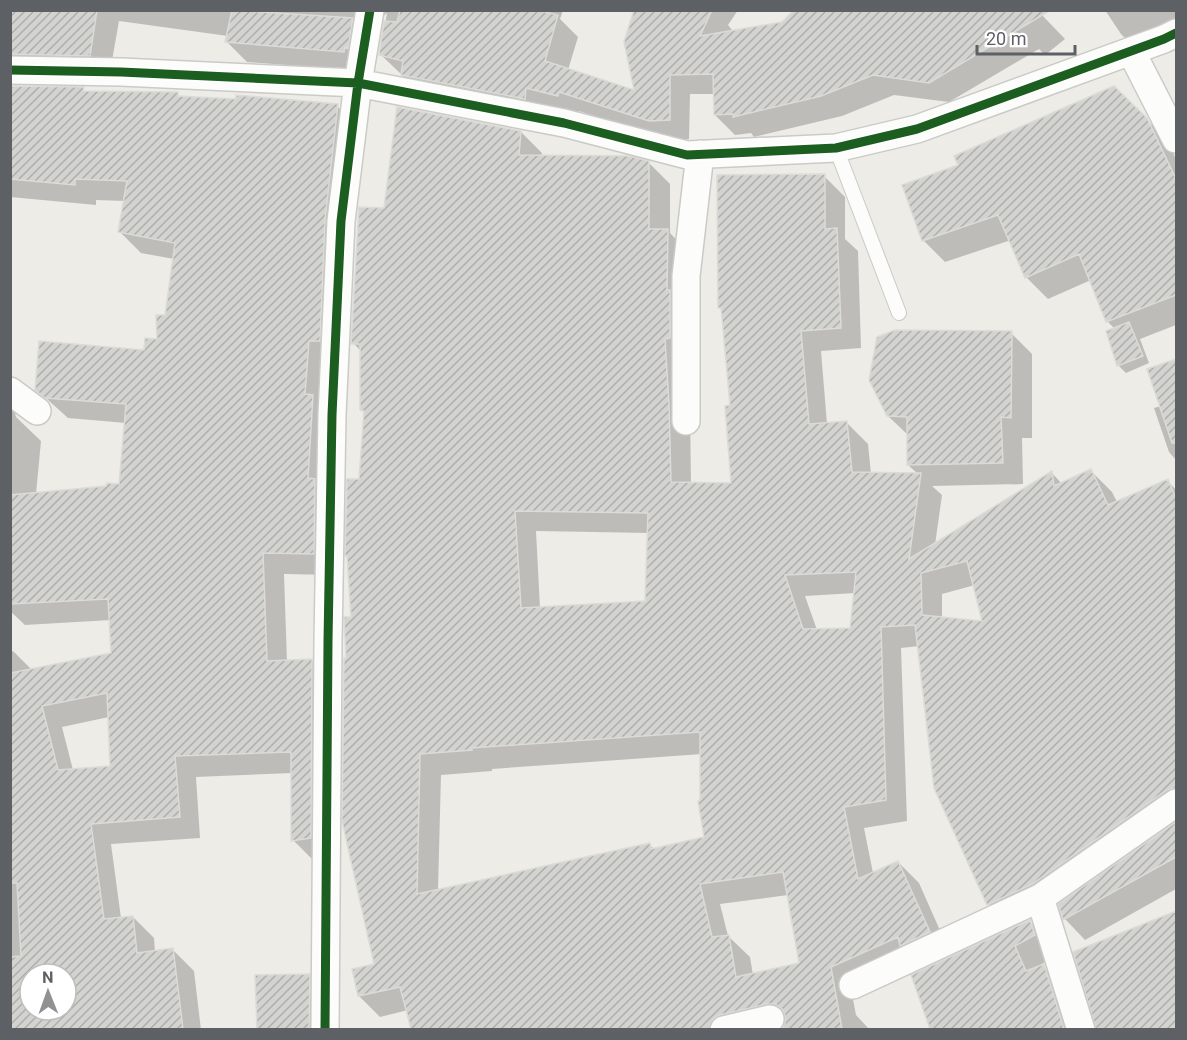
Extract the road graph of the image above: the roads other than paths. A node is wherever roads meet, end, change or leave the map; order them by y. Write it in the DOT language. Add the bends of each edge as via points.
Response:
graph roads {
  1 [pos="370,10"];
  2 [pos="1176,33"];
  3 [pos="1131,51"];
  4 [pos="10,70"];
  5 [pos="358,83"];
  6 [pos="1176,139"];
  7 [pos="836,148"];
  8 [pos="700,154"];
  9 [pos="899,313"];
  10 [pos="10,391"];
  11 [pos="38,411"];
  12 [pos="686,421"];
  13 [pos="1176,803"];
  14 [pos="1040,898"];
  15 [pos="853,985"];
  16 [pos="770,1019"];
  17 [pos="325,1029"];
  18 [pos="724,1029"];
  19 [pos="1081,1029"];
  1 -- 5 [label="street"];
  2 -- 3 [label="street"];
  3 -- 6 [label="street"];
  3 -- 7 [label="street" via="917,129"];
  4 -- 5 [label="street"];
  5 -- 8 [label="street" via="564,123 687,155"];
  5 -- 17 [label="street" via="341,221 332,415"];
  7 -- 8 [label="street"];
  7 -- 9 [label="lane"];
  8 -- 12 [label="street" via="686,276"];
  10 -- 11 [label="street"];
  13 -- 14 [label="street"];
  14 -- 15 [label="street"];
  14 -- 19 [label="street"];
  16 -- 18 [label="street"];
}
